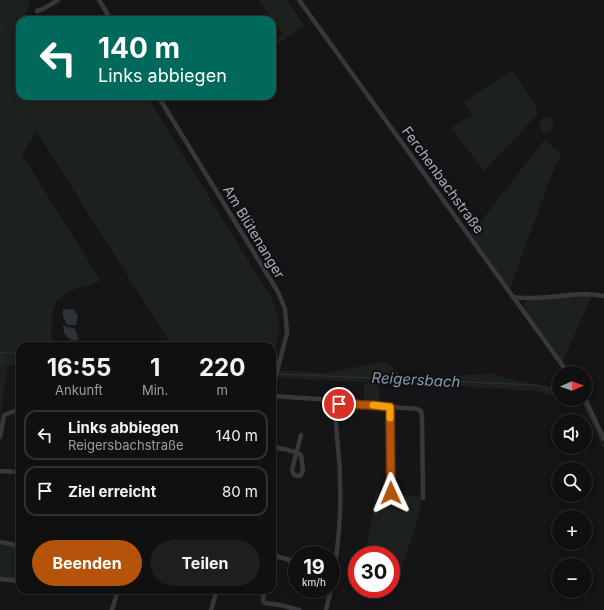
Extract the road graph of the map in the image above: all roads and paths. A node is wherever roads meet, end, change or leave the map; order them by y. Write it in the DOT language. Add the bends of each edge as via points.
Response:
graph roads {
  1 [pos="58,0"];
  2 [pos="99,0"];
  3 [pos="299,0"];
  4 [pos="37,11"];
  5 [pos="109,16"];
  6 [pos="160,100"];
  7 [pos="604,296"];
  8 [pos="513,297"];
  9 [pos="524,299"];
  10 [pos="520,306"];
  11 [pos="563,366"];
  12 [pos="276,377"];
  13 [pos="276,396"];
  14 [pos="334,404"];
  15 [pos="588,406"];
  16 [pos="390,407"];
  17 [pos="16,410"];
  18 [pos="301,435"];
  19 [pos="0,437"];
  20 [pos="604,439"];
  21 [pos="276,447"];
  22 [pos="297,452"];
  23 [pos="0,471"];
  24 [pos="16,472"];
  25 [pos="391,493"];
  26 [pos="423,498"];
  27 [pos="0,542"];
  28 [pos="16,545"];
  29 [pos="338,546"];
  30 [pos="276,556"];
  31 [pos="288,559"];
  32 [pos="0,579"];
  33 [pos="16,581"];
  34 [pos="117,594"];
  35 [pos="216,594"];
  36 [pos="264,594"];
  37 [pos="329,598"];
  38 [pos="112,610"];
  39 [pos="211,610"];
  40 [pos="299,610"];
  41 [pos="326,610"];
  1 -- 4 [label="street"];
  2 -- 5 [label="street"];
  3 -- 8 [label="street, Ferchenbachstraße"];
  6 -- 12 [label="street, Am Blütenanger" via="278,292 284,309 287,333"];
  7 -- 9 [label="street" via="592,294"];
  8 -- 9 [label="street"];
  8 -- 10 [label="street, Ferchenbachstraße"];
  9 -- 10 [label="street"];
  10 -- 11 [label="street, Ferchenbachstraße"];
  13 -- 14 [label="street" via="332,400"];
  14 -- 16 [label="street"];
  14 -- 29 [label="street" via="341,496"];
  15 -- 20 [label="street"];
  16 -- 25 [label="street"];
  16 -- 26 [label="street" via="421,411"];
  17 -- 19 [label="street" via="4,415"];
  18 -- 22 [label="street"];
  21 -- 22 [label="street"];
  22 -- 22 [label="street" via="301,455 303,464 303,472 298,476 294,475 292,470"];
  23 -- 24 [label="street"];
  27 -- 28 [label="street"];
  30 -- 31 [label="street"];
  32 -- 33 [label="street"];
  34 -- 38 [label="street"];
  35 -- 39 [label="street"];
  36 -- 40 [label="street" via="265,603"];
  37 -- 41 [label="street"];
}
